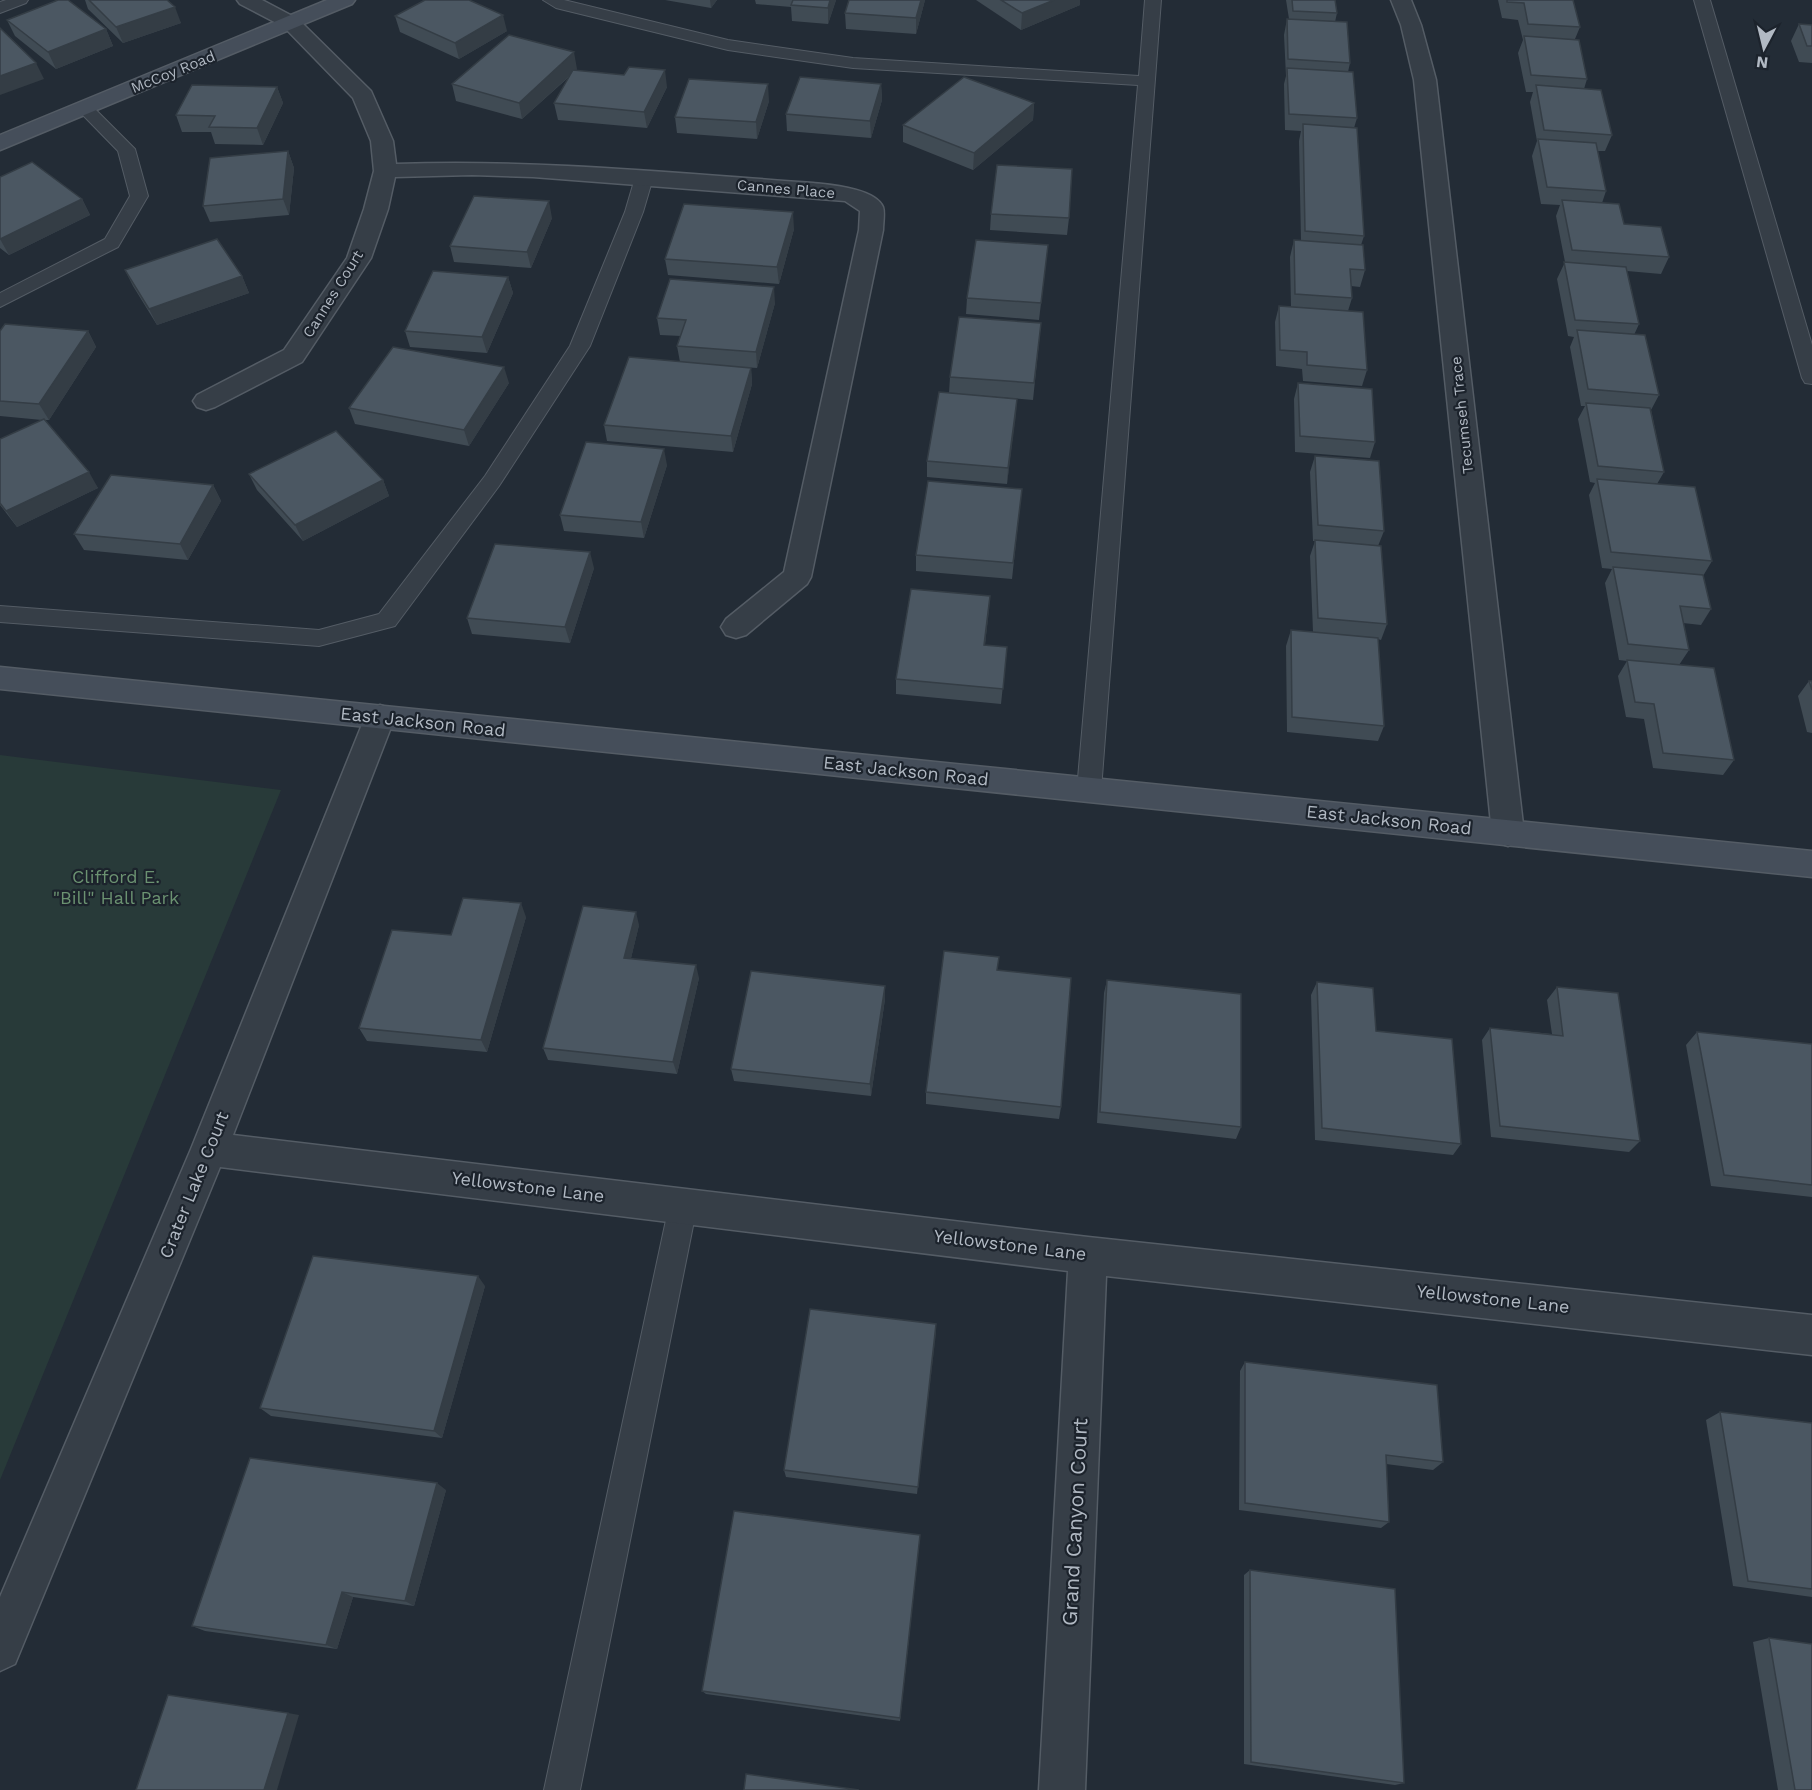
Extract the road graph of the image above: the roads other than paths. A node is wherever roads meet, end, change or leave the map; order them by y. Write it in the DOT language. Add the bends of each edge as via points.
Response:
graph roads {
  1 [pos="21,0"];
  2 [pos="248,0"];
  3 [pos="345,0"];
  4 [pos="551,0"];
  5 [pos="1153,0"];
  6 [pos="1401,0"];
  7 [pos="1702,0"];
  8 [pos="0,8"];
  9 [pos="291,23"];
  10 [pos="1146,81"];
  11 [pos="84,108"];
  12 [pos="0,143"];
  13 [pos="385,171"];
  14 [pos="644,178"];
  15 [pos="0,301"];
  16 [pos="1812,378"];
  17 [pos="206,401"];
  18 [pos="0,614"];
  19 [pos="736,627"];
  20 [pos="0,678"];
  21 [pos="380,717"];
  22 [pos="1089,790"];
  23 [pos="1508,833"];
  24 [pos="1812,864"];
  25 [pos="209,1149"];
  26 [pos="683,1206"];
  27 [pos="1088,1255"];
  28 [pos="1812,1335"];
  29 [pos="0,1649"];
  30 [pos="562,1790"];
  31 [pos="1062,1790"];
  1 -- 8 [label="lane"];
  2 -- 9 [label="street, Cannes Court"];
  3 -- 9 [label="street, McCoy Road"];
  4 -- 10 [label="lane" via="728,45 853,63"];
  5 -- 10 [label="lane"];
  6 -- 23 [label="street, Tecumseh Trace" via="1425,80"];
  7 -- 16 [label="lane"];
  9 -- 11 [label="street, McCoy Road"];
  9 -- 13 [label="street, Cannes Court" via="363,96 382,141"];
  10 -- 22 [label="lane"];
  11 -- 12 [label="street, McCoy Road"];
  11 -- 15 [label="lane" via="126,149 140,196 112,243"];
  13 -- 14 [label="street, Cannes Place" via="472,168"];
  13 -- 17 [label="street, Cannes Court" via="359,258 293,356"];
  14 -- 18 [label="lane" via="580,346 492,482 387,620 319,638"];
  14 -- 19 [label="street, Cannes Place" via="851,195 872,208 871,230 797,577"];
  20 -- 21 [label="street, East Jackson Road"];
  21 -- 22 [label="street, East Jackson Road"];
  21 -- 25 [label="street, Crater Lake Court"];
  22 -- 23 [label="street, East Jackson Road"];
  23 -- 24 [label="street, East Jackson Road"];
  25 -- 26 [label="street, Yellowstone Lane"];
  25 -- 29 [label="street, Crater Lake Court"];
  26 -- 27 [label="street, Yellowstone Lane"];
  26 -- 30 [label="lane"];
  27 -- 28 [label="street, Yellowstone Lane"];
  27 -- 31 [label="street, Grand Canyon Court"];
}
